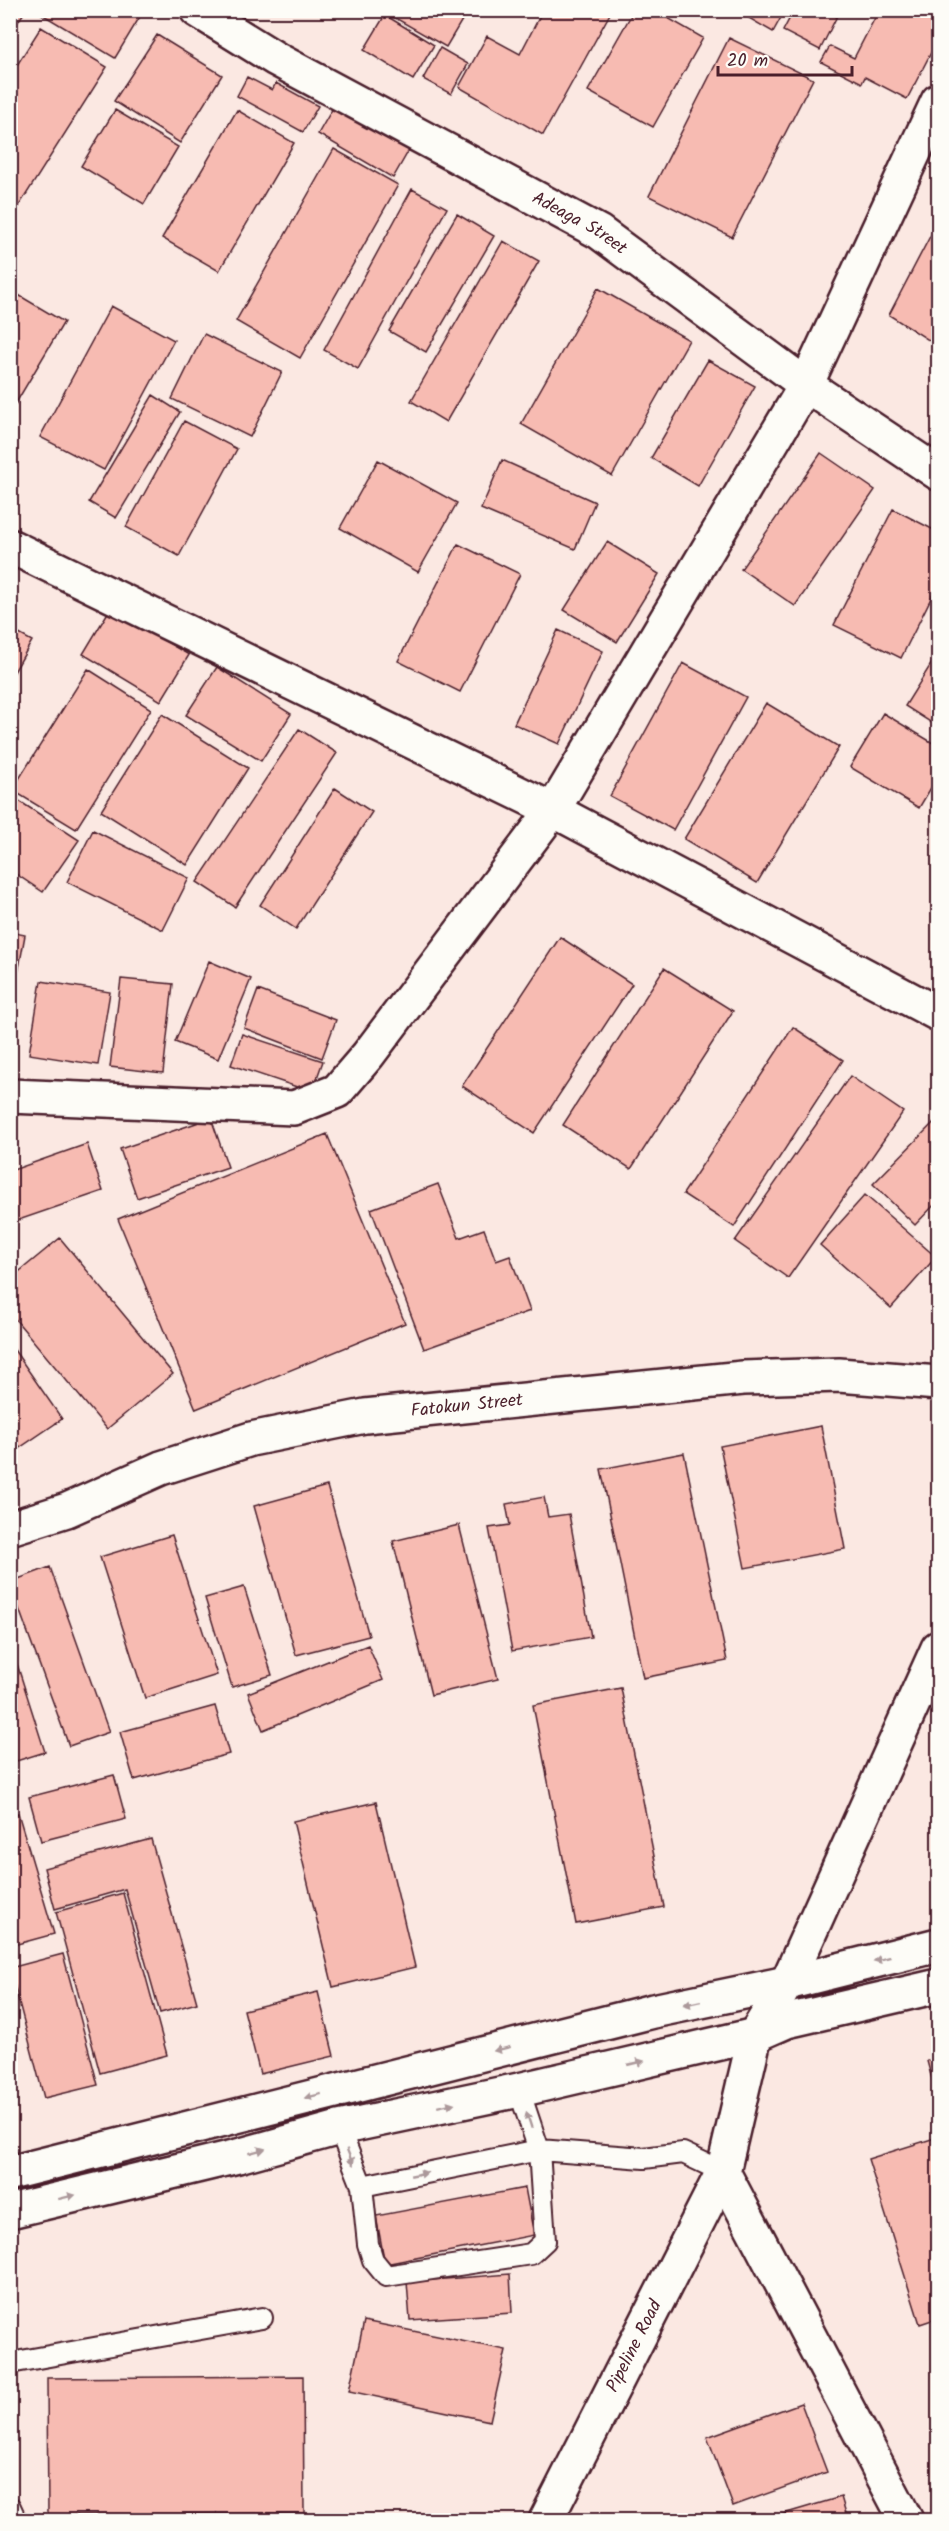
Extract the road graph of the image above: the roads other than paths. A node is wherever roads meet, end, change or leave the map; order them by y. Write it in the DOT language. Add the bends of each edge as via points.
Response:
graph roads {
  1 [pos="197,10"];
  2 [pos="939,102"];
  3 [pos="806,385"];
  4 [pos="939,473"];
  5 [pos="10,546"];
  6 [pos="554,810"];
  7 [pos="939,1014"];
  8 [pos="10,1096"];
  9 [pos="939,1383"];
  10 [pos="10,1528"];
  11 [pos="939,1648"];
  12 [pos="939,1945"];
  13 [pos="787,1983"];
  14 [pos="939,1986"];
  15 [pos="755,2035"];
  16 [pos="519,2090"];
  17 [pos="339,2128"];
  18 [pos="539,2150"];
  19 [pos="10,2172"];
  20 [pos="723,2172"];
  21 [pos="362,2186"];
  22 [pos="10,2211"];
  23 [pos="262,2318"];
  24 [pos="10,2363"];
  25 [pos="10,2507"];
  26 [pos="16,2520"];
  27 [pos="546,2520"];
  28 [pos="906,2520"];
  1 -- 3 [label="street, Adeaga Street" via="276,59 599,232"];
  2 -- 3 [label="street"];
  3 -- 4 [label="street, Adeaga Street"];
  3 -- 6 [label="street"];
  5 -- 6 [label="street"];
  6 -- 7 [label="street"];
  6 -- 8 [label="street" via="337,1091 294,1108"];
  9 -- 10 [label="street, Fatokun Street" via="839,1375 743,1378 365,1416 251,1439 161,1468 66,1510"];
  11 -- 13 [label="street, Pipeline Road"];
  12 -- 13 [label="street, one-way"];
  13 -- 15 [label="street, Pipeline Road"];
  13 -- 19 [label="street, one-way" via="652,2011"];
  14 -- 15 [label="street" via="787,2021"];
  16 -- 15 [label="street, one-way"];
  15 -- 20 [label="street, Pipeline Road"];
  17 -- 16 [label="street, one-way"];
  18 -- 16 [label="lane, one-way"];
  17 -- 21 [label="lane, one-way"];
  22 -- 17 [label="street, one-way"];
  18 -- 20 [label="lane" via="644,2158 683,2152"];
  21 -- 18 [label="lane, one-way"];
  18 -- 21 [label="lane" via="545,2241 531,2254 386,2276 373,2260 368,2244"];
  20 -- 27 [label="street, Pipeline Road"];
  20 -- 28 [label="street"];
  23 -- 24 [label="lane"];
  25 -- 26 [label="lane"];
}
